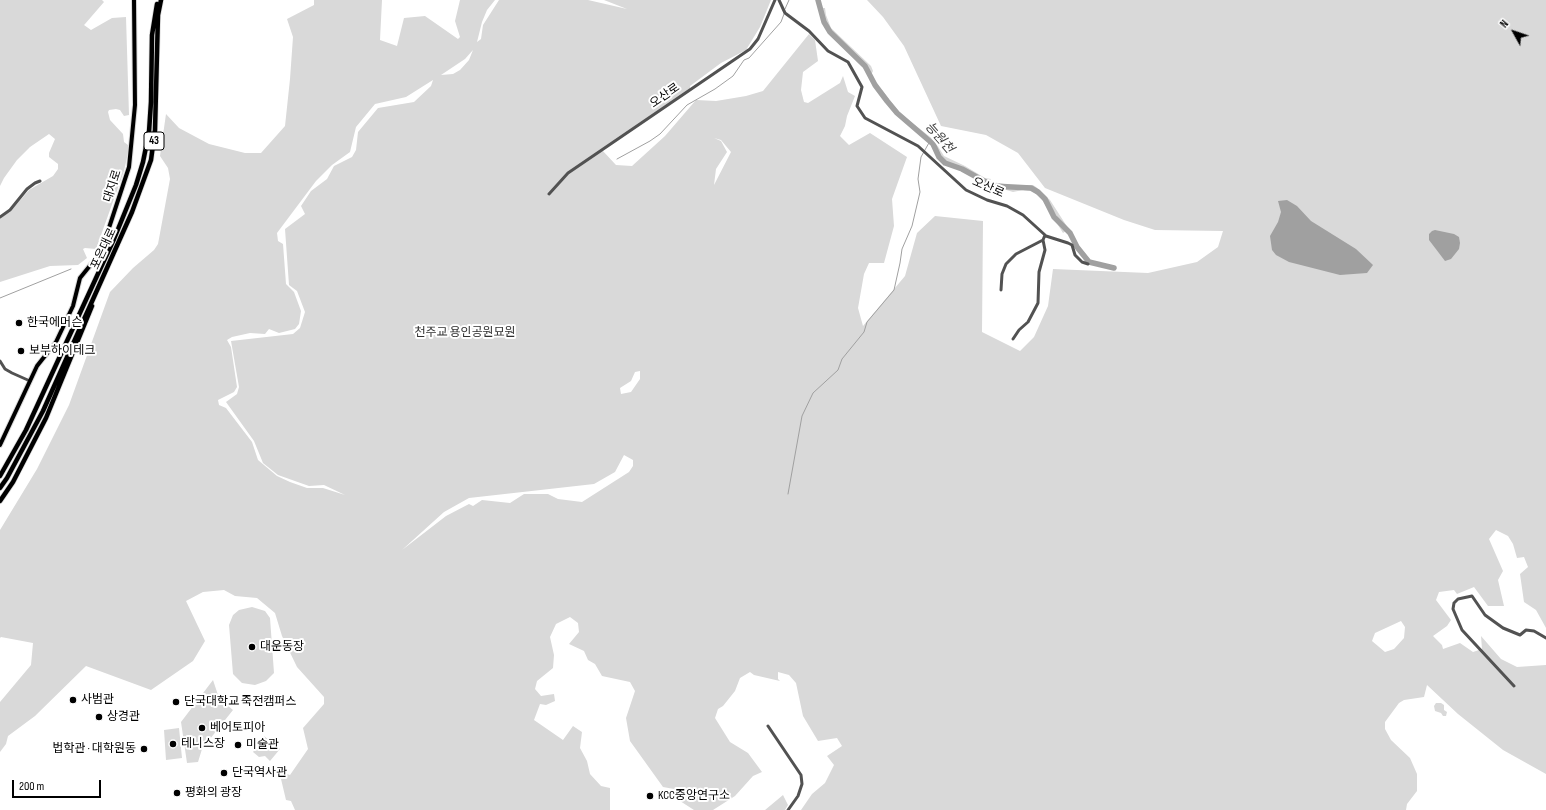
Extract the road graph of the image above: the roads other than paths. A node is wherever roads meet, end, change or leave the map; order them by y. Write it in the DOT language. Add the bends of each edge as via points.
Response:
graph roads {
  1 [pos="134,0"];
  2 [pos="160,0"];
  3 [pos="775,0"];
  4 [pos="779,0"];
  5 [pos="40,181"];
  6 [pos="549,194"];
  7 [pos="0,217"];
  8 [pos="1046,236"];
  9 [pos="114,239"];
  10 [pos="1043,240"];
  11 [pos="99,256"];
  12 [pos="1088,264"];
  13 [pos="103,273"];
  14 [pos="1001,290"];
  15 [pos="1013,339"];
  16 [pos="0,360"];
  17 [pos="30,381"];
  18 [pos="0,444"];
  19 [pos="0,476"];
  20 [pos="0,488"];
  21 [pos="0,501"];
  22 [pos="1546,638"];
  23 [pos="1514,686"];
  24 [pos="768,726"];
  25 [pos="788,810"];
  1 -- 11 [label="main road, 대지로" via="135,104 129,168"];
  2 -- 9 [label="highway, 포은대로 / 43" via="152,34 149,132 136,185"];
  2 -- 13 [label="highway, 포은대로 / 43" via="155,130 151,160 132,212"];
  3 -- 6 [label="street, 오산로" via="758,39 750,49 568,173"];
  4 -- 8 [label="street, 오산로" via="784,11 809,31 828,51 848,62 862,87 857,106 864,118 918,146 966,190 1023,215"];
  5 -- 7 [label="street" via="27,189 10,210"];
  8 -- 10 [label="street"];
  8 -- 12 [label="street, 오산로" via="1072,245 1075,255"];
  9 -- 11 [label="highway"];
  9 -- 19 [label="highway, 포은대로 / 43" via="26,430"];
  10 -- 14 [label="street" via="1016,254 1006,264 1002,274"];
  10 -- 15 [label="street" via="1045,250 1039,272 1038,303 1028,322"];
  11 -- 17 [label="main road, 대지로" via="80,278 73,306 56,342 37,366"];
  13 -- 20 [label="highway, 포은대로 / 43" via="43,411"];
  13 -- 21 [label="highway" via="88,318 46,418"];
  16 -- 17 [label="street" via="12,373"];
  17 -- 18 [label="main road, 대지로"];
  22 -- 23 [label="street" via="1534,631 1526,630 1520,635 1513,632 1485,615 1472,596 1458,599 1454,603 1453,608 1462,630"];
  24 -- 25 [label="street" via="801,775 802,784 798,796"];
}
